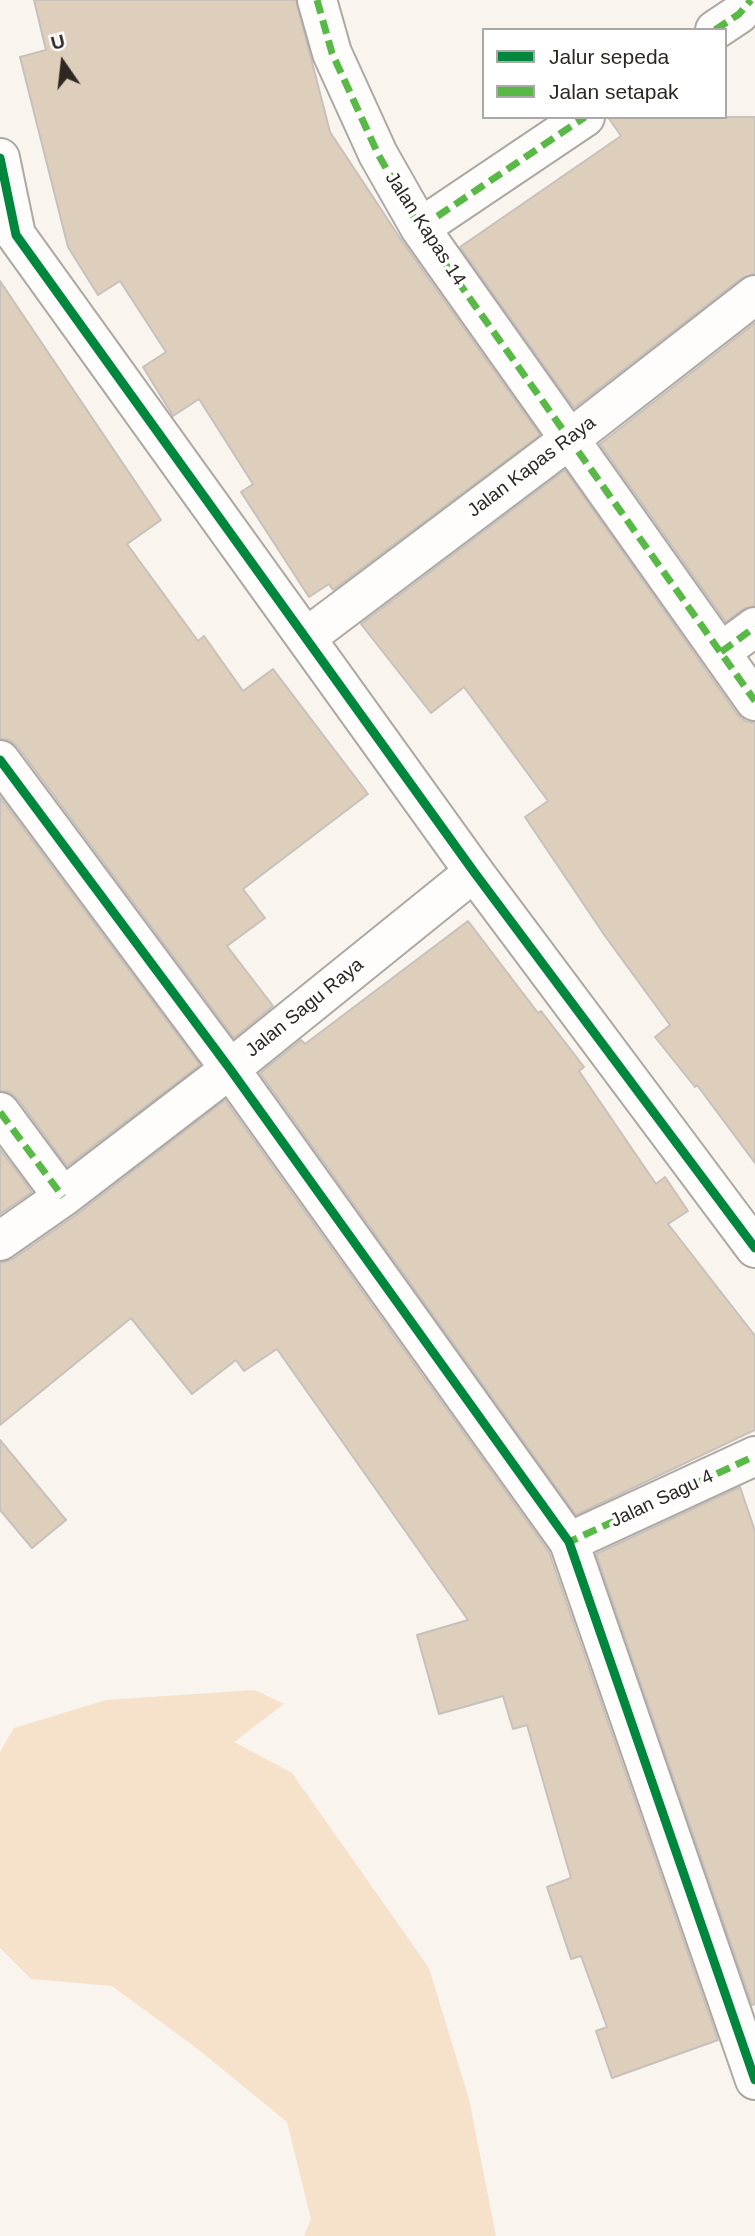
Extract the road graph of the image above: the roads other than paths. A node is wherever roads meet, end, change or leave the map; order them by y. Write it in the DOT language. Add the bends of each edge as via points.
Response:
graph roads {
  1 [pos="317,0"];
  2 [pos="751,0"];
  3 [pos="718,28"];
  4 [pos="582,119"];
  5 [pos="0,158"];
  6 [pos="420,228"];
  7 [pos="8,236"];
  8 [pos="755,295"];
  9 [pos="570,439"];
  10 [pos="755,628"];
  11 [pos="307,637"];
  12 [pos="720,652"];
  13 [pos="755,701"];
  14 [pos="0,760"];
  15 [pos="474,872"];
  16 [pos="230,1069"];
  17 [pos="0,1112"];
  18 [pos="62,1197"];
  19 [pos="0,1241"];
  20 [pos="755,1248"];
  21 [pos="755,1456"];
  22 [pos="569,1542"];
  23 [pos="755,2080"];
  1 -- 6 [label="street, Jalan Kapas 14" via="332,53 378,154"];
  2 -- 3 [label="street"];
  4 -- 6 [label="street"];
  5 -- 7 [label="street"];
  6 -- 9 [label="street, Jalan Kapas 14"];
  7 -- 11 [label="street"];
  8 -- 9 [label="street, Jalan Kapas Raya"];
  9 -- 11 [label="street, Jalan Kapas Raya"];
  9 -- 12 [label="street, Jalan Kapas 14"];
  10 -- 12 [label="street"];
  11 -- 15 [label="street"];
  12 -- 13 [label="street, Jalan Kapas 14"];
  14 -- 16 [label="street"];
  15 -- 16 [label="street, Jalan Sagu Raya"];
  15 -- 20 [label="street"];
  16 -- 18 [label="street, Jalan Sagu Raya"];
  16 -- 22 [label="street"];
  17 -- 18 [label="street"];
  18 -- 19 [label="street, Jalan Sagu Raya"];
  21 -- 22 [label="street, Jalan Sagu 4"];
  22 -- 23 [label="street"];
}
